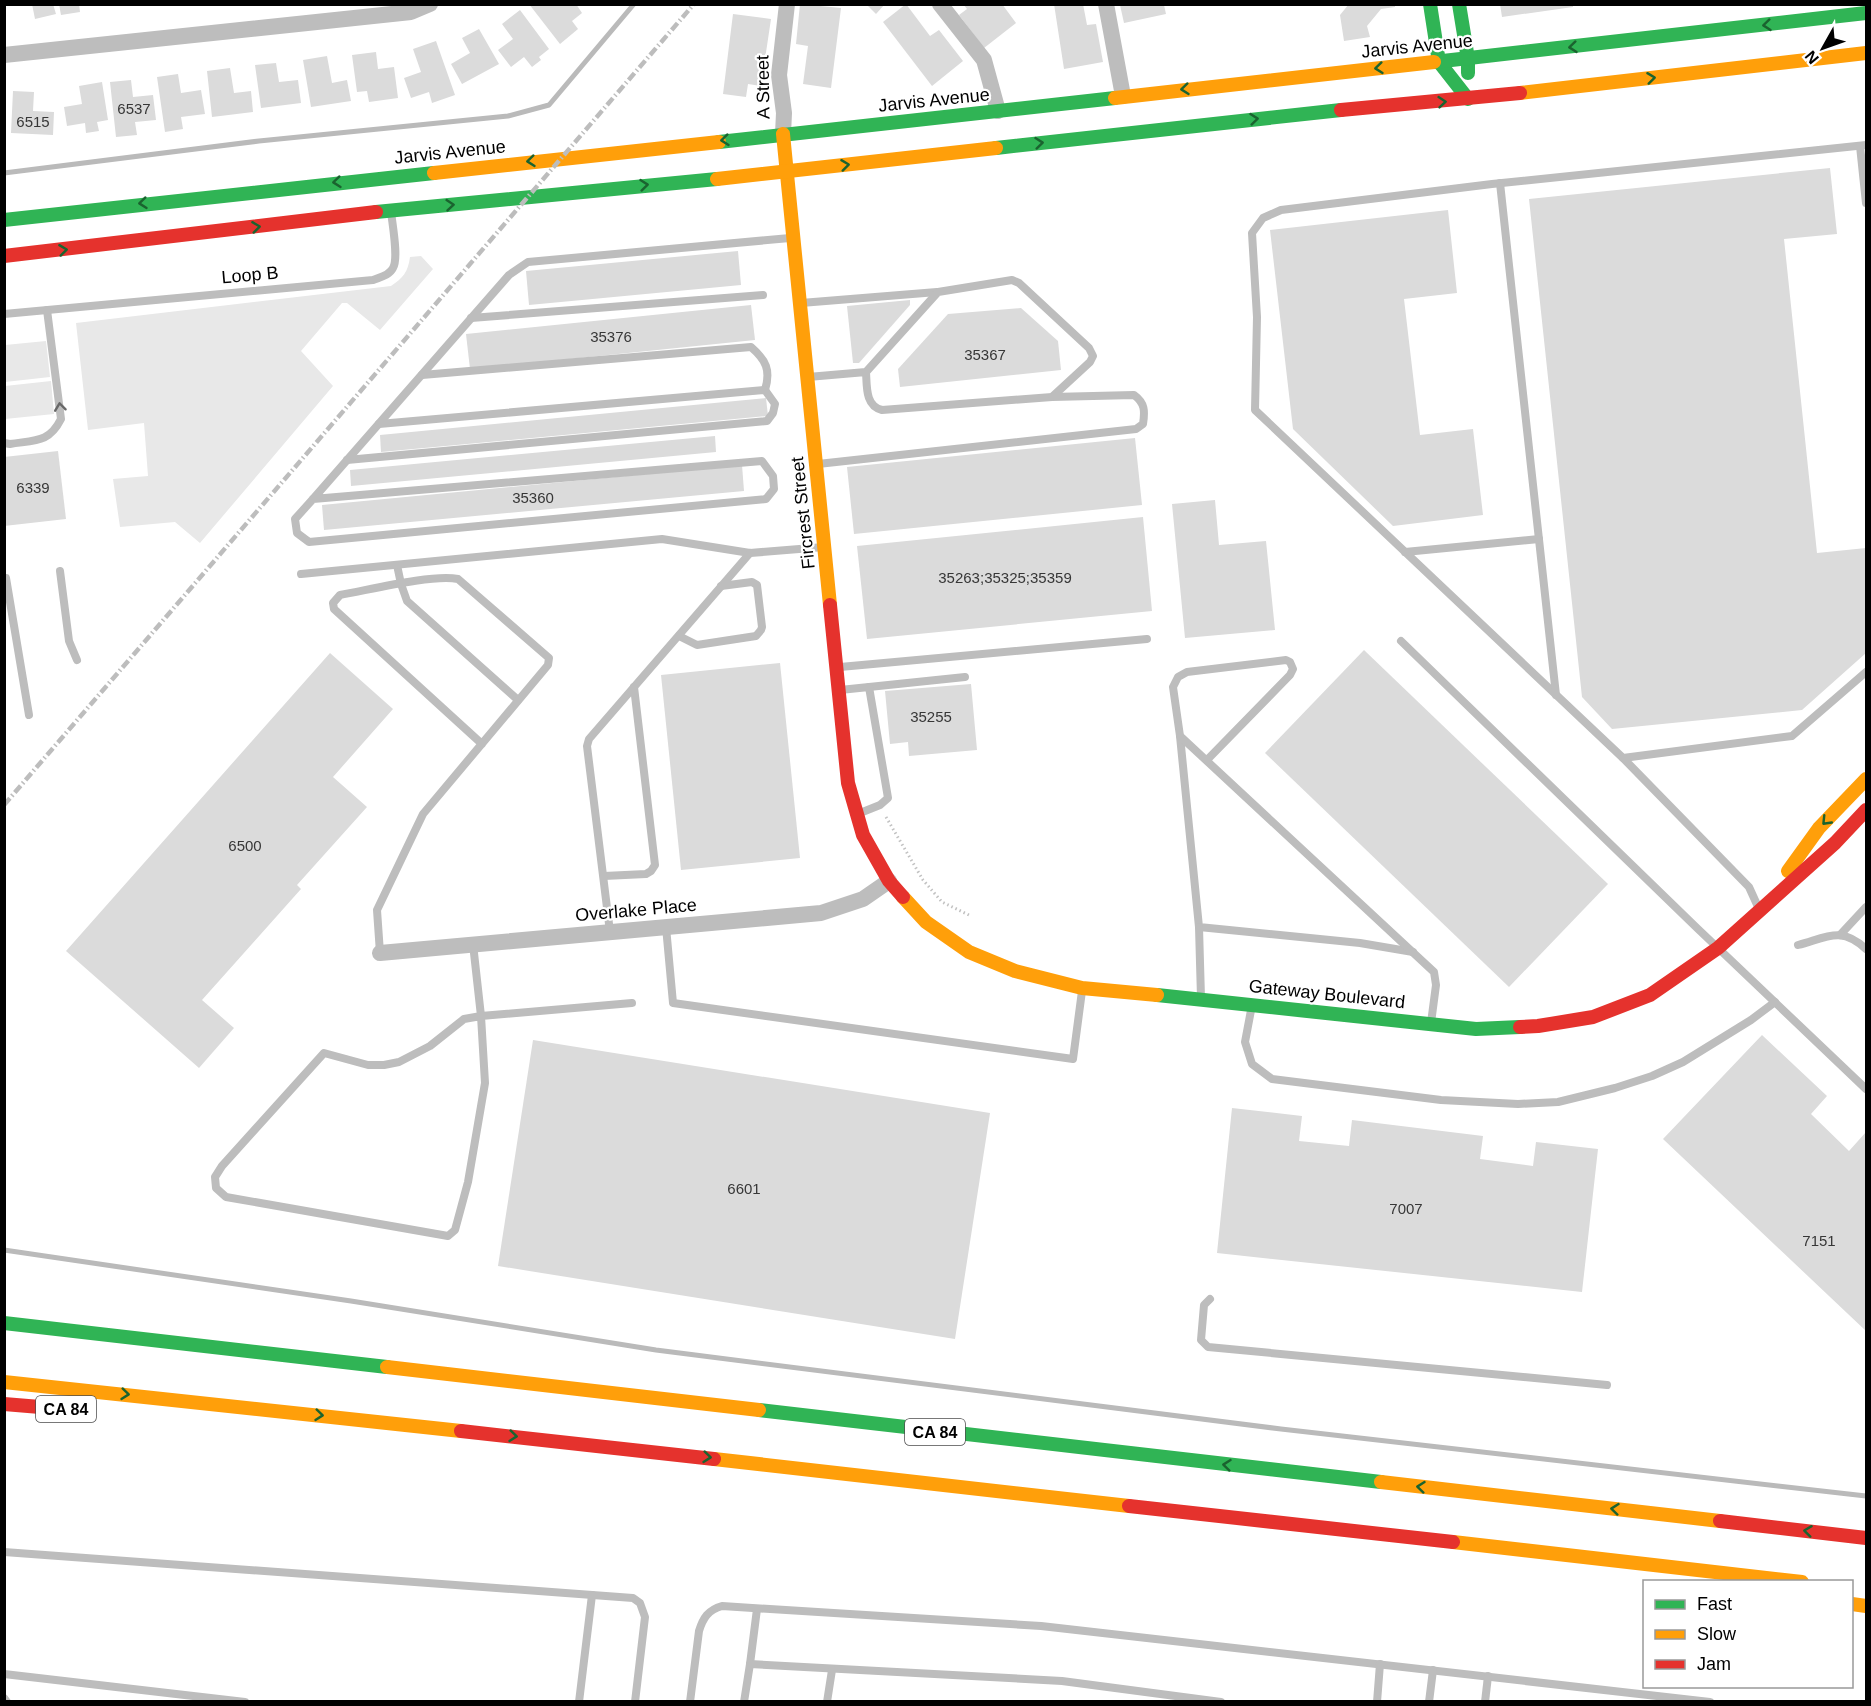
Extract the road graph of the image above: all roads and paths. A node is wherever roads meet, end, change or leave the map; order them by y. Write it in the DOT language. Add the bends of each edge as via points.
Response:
graph roads {
  1 [pos="430,4"];
  2 [pos="787,4"];
  3 [pos="940,4"];
  4 [pos="1106,4"];
  5 [pos="1430,4"];
  6 [pos="1459,4"];
  7 [pos="1866,13"];
  8 [pos="1866,53"];
  9 [pos="4,55"];
  10 [pos="1468,58"];
  11 [pos="1439,62"];
  12 [pos="1124,96"];
  13 [pos="1468,99"];
  14 [pos="998,111"];
  15 [pos="783,134"];
  16 [pos="1863,146"];
  17 [pos="787,171"];
  18 [pos="1500,183"];
  19 [pos="1866,204"];
  20 [pos="391,210"];
  21 [pos="4,220"];
  22 [pos="794,238"];
  23 [pos="4,256"];
  24 [pos="938,292"];
  25 [pos="762,295"];
  26 [pos="800,303"];
  27 [pos="47,310"];
  28 [pos="4,314"];
  29 [pos="471,318"];
  30 [pos="866,372"];
  31 [pos="422,375"];
  32 [pos="808,377"];
  33 [pos="765,390"];
  34 [pos="1052,397"];
  35 [pos="379,424"];
  36 [pos="4,443"];
  37 [pos="347,460"];
  38 [pos="816,464"];
  39 [pos="313,499"];
  40 [pos="1539,539"];
  41 [pos="824,547"];
  42 [pos="1405,552"];
  43 [pos="750,553"];
  44 [pos="397,565"];
  45 [pos="60,572"];
  46 [pos="302,574"];
  47 [pos="6,578"];
  48 [pos="401,584"];
  49 [pos="721,586"];
  50 [pos="679,636"];
  51 [pos="1147,639"];
  52 [pos="1401,641"];
  53 [pos="77,660"];
  54 [pos="836,668"];
  55 [pos="1866,672"];
  56 [pos="965,677"];
  57 [pos="634,687"];
  58 [pos="868,687"];
  59 [pos="840,690"];
  60 [pos="1556,695"];
  61 [pos="518,700"];
  62 [pos="29,716"];
  63 [pos="1180,736"];
  64 [pos="482,744"];
  65 [pos="1623,758"];
  66 [pos="1207,760"];
  67 [pos="1866,779"];
  68 [pos="877,807"];
  69 [pos="1866,810"];
  70 [pos="857,814"];
  71 [pos="604,876"];
  72 [pos="889,881"];
  73 [pos="1866,907"];
  74 [pos="1760,909"];
  75 [pos="971,916"];
  76 [pos="666,927"];
  77 [pos="1199,927"];
  78 [pos="610,932"];
  79 [pos="1840,936"];
  80 [pos="473,944"];
  81 [pos="1798,945"];
  82 [pos="1718,948"];
  83 [pos="1866,949"];
  84 [pos="1413,952"];
  85 [pos="380,953"];
  86 [pos="1082,988"];
  87 [pos="1201,999"];
  88 [pos="1775,1002"];
  89 [pos="632,1003"];
  90 [pos="1252,1004"];
  91 [pos="481,1016"];
  92 [pos="1431,1024"];
  93 [pos="1866,1089"];
  94 [pos="1210,1299"];
  95 [pos="4,1323"];
  96 [pos="4,1382"];
  97 [pos="1607,1385"];
  98 [pos="4,1404"];
  99 [pos="61,1408"];
  100 [pos="1866,1538"];
  101 [pos="4,1552"];
  102 [pos="1793,1580"];
  103 [pos="592,1595"];
  104 [pos="757,1609"];
  105 [pos="750,1664"];
  106 [pos="1380,1664"];
  107 [pos="832,1670"];
  108 [pos="1433,1670"];
  109 [pos="4,1674"];
  110 [pos="1488,1676"];
  111 [pos="214,1700"];
  112 [pos="245,1701"];
  113 [pos="579,1701"];
  114 [pos="635,1701"];
  115 [pos="690,1701"];
  116 [pos="744,1701"];
  117 [pos="828,1701"];
  118 [pos="1221,1701"];
  119 [pos="1377,1701"];
  120 [pos="1429,1701"];
  121 [pos="1485,1701"];
  122 [pos="1710,1701"];
  1 -- 9 [label="street" via="411,12"];
  2 -- 15 [label="street, A Street" via="779,75"];
  3 -- 14 [label="street" via="984,60"];
  4 -- 12 [label="street"];
  5 -- 11 [label="main road"];
  6 -- 10 [label="main road"];
  7 -- 10 [label="main road, Jarvis Avenue, one-way"];
  13 -- 8 [label="main road, one-way"];
  10 -- 11 [label="main road, Jarvis Avenue"];
  10 -- 13 [label="main road"];
  11 -- 12 [label="main road, Jarvis Avenue, one-way"];
  11 -- 13 [label="main road"];
  12 -- 14 [label="main road, Jarvis Avenue"];
  17 -- 13 [label="main road, one-way"];
  14 -- 15 [label="main road, Jarvis Avenue"];
  15 -- 17 [label="main road, Fircrest Street"];
  15 -- 21 [label="main road, Jarvis Avenue, one-way"];
  16 -- 18 [label="lane"];
  16 -- 19 [label="lane"];
  20 -- 17 [label="main road, one-way"];
  17 -- 22 [label="main road, Fircrest Street"];
  18 -- 40 [label="lane"];
  18 -- 42 [label="lane" via="1281,210 1263,218 1252,233 1257,317 1255,410"];
  23 -- 20 [label="main road, one-way"];
  20 -- 27 [label="lane, Loop B" via="394,267 387,275 373,280"];
  22 -- 26 [label="main road, Fircrest Street"];
  22 -- 29 [label="lane" via="528,262 509,275"];
  24 -- 26 [label="lane"];
  24 -- 30 [label="lane"];
  24 -- 34 [label="lane" via="1015,281 1063,324 1092,352 1093,358"];
  25 -- 29 [label="lane"];
  26 -- 32 [label="main road, Fircrest Street"];
  27 -- 28 [label="lane, Loop B"];
  36 -- 27 [label="lane, one-way" via="45,439 61,419"];
  29 -- 31 [label="lane"];
  30 -- 32 [label="lane"];
  30 -- 34 [label="lane" via="869,399 876,409 882,410"];
  31 -- 33 [label="lane" via="751,347 764,358 769,378"];
  31 -- 35 [label="lane"];
  32 -- 38 [label="main road, Fircrest Street"];
  33 -- 35 [label="lane"];
  33 -- 37 [label="lane" via="775,404 767,421"];
  34 -- 38 [label="lane" via="1134,395 1145,407 1143,424 1136,429"];
  35 -- 37 [label="lane"];
  37 -- 39 [label="lane"];
  38 -- 41 [label="main road, Fircrest Street"];
  39 -- 39 [label="lane" via="295,519 297,532 309,542 766,498 774,489 773,476 762,461"];
  40 -- 42 [label="lane"];
  40 -- 60 [label="lane"];
  41 -- 43 [label="lane"];
  41 -- 54 [label="main road, Fircrest Street"];
  42 -- 60 [label="lane"];
  43 -- 44 [label="lane" via="662,539"];
  43 -- 49 [label="lane"];
  44 -- 46 [label="lane"];
  44 -- 48 [label="lane"];
  45 -- 53 [label="lane" via="69,641"];
  47 -- 62 [label="lane"];
  48 -- 61 [label="lane" via="407,601"];
  48 -- 61 [label="lane" via="458,579 546,654 548,665"];
  48 -- 64 [label="lane" via="340,595 332,606"];
  49 -- 50 [label="lane"];
  49 -- 50 [label="lane" via="752,582 757,585 762,627 759,633 697,645"];
  50 -- 57 [label="lane"];
  51 -- 54 [label="lane"];
  52 -- 82 [label="lane"];
  54 -- 59 [label="main road, Fircrest Street"];
  55 -- 65 [label="lane" via="1792,736"];
  56 -- 58 [label="lane"];
  57 -- 71 [label="lane" via="592,734 587,746"];
  57 -- 71 [label="lane" via="655,865 646,874"];
  58 -- 59 [label="lane"];
  58 -- 68 [label="lane" via="887,792 885,801"];
  59 -- 70 [label="main road, Fircrest Street" via="848,783"];
  60 -- 65 [label="lane"];
  61 -- 64 [label="lane"];
  63 -- 66 [label="lane"];
  63 -- 66 [label="lane" via="1173,687 1181,674 1290,662 1290,675"];
  63 -- 77 [label="lane"];
  64 -- 85 [label="lane" via="418,824 377,910"];
  65 -- 74 [label="lane" via="1749,887"];
  66 -- 84 [label="lane"];
  67 -- 74 [label="main road, Gateway Boulevard, one-way" via="1819,828"];
  68 -- 70 [label="lane"];
  68 -- 75 [label="path" via="923,880 942,902"];
  69 -- 74 [label="main road, Gateway Boulevard"];
  70 -- 72 [label="main road, Fircrest Street" via="863,835"];
  71 -- 78 [label="lane"];
  72 -- 76 [label="street, Overlake Place" via="863,899 821,913"];
  72 -- 86 [label="main road, Gateway Boulevard" via="926,922 969,952 1015,971"];
  73 -- 79 [label="lane"];
  74 -- 82 [label="main road, Gateway Boulevard"];
  76 -- 78 [label="street, Overlake Place"];
  76 -- 86 [label="lane" via="673,1003 1073,1059"];
  77 -- 84 [label="lane"];
  77 -- 87 [label="lane"];
  78 -- 80 [label="street, Overlake Place"];
  79 -- 81 [label="lane"];
  79 -- 83 [label="lane" via="1855,939"];
  80 -- 85 [label="street, Overlake Place"];
  80 -- 91 [label="lane"];
  82 -- 88 [label="lane"];
  82 -- 92 [label="main road, Gateway Boulevard" via="1650,995 1593,1017 1538,1026 1476,1029"];
  84 -- 92 [label="lane" via="1434,972"];
  86 -- 87 [label="main road, Gateway Boulevard"];
  87 -- 90 [label="main road, Gateway Boulevard"];
  88 -- 90 [label="lane" via="1720,1040 1652,1076 1558,1102 1518,1104 1441,1100 1272,1079 1252,1064 1245,1042"];
  88 -- 93 [label="lane"];
  89 -- 91 [label="lane"];
  90 -- 92 [label="main road, Gateway Boulevard"];
  91 -- 91 [label="lane" via="485,1083 468,1182 452,1234 226,1197 216,1188 215,1177 222,1166 324,1053 368,1065 399,1062 430,1046 464,1019"];
  94 -- 97 [label="lane" via="1204,1305 1201,1340 1208,1347"];
  100 -- 95 [label="main road, CA 84, one-way"];
  96 -- 102 [label="main road, CA 84, one-way"];
  98 -- 99 [label="main road, CA 84"];
  101 -- 103 [label="lane"];
  103 -- 113 [label="lane"];
  103 -- 114 [label="lane" via="633,1598 640,1603 645,1617"];
  104 -- 105 [label="lane"];
  104 -- 106 [label="lane" via="1041,1626"];
  104 -- 115 [label="lane" via="722,1606 706,1614 699,1631"];
  105 -- 107 [label="lane"];
  105 -- 116 [label="lane"];
  106 -- 108 [label="lane"];
  106 -- 119 [label="lane"];
  107 -- 117 [label="lane"];
  107 -- 118 [label="lane" via="1062,1681"];
  108 -- 110 [label="lane"];
  108 -- 120 [label="lane"];
  109 -- 111 [label="lane"];
  110 -- 121 [label="lane"];
  110 -- 122 [label="lane"];
  111 -- 112 [label="lane"];
}
